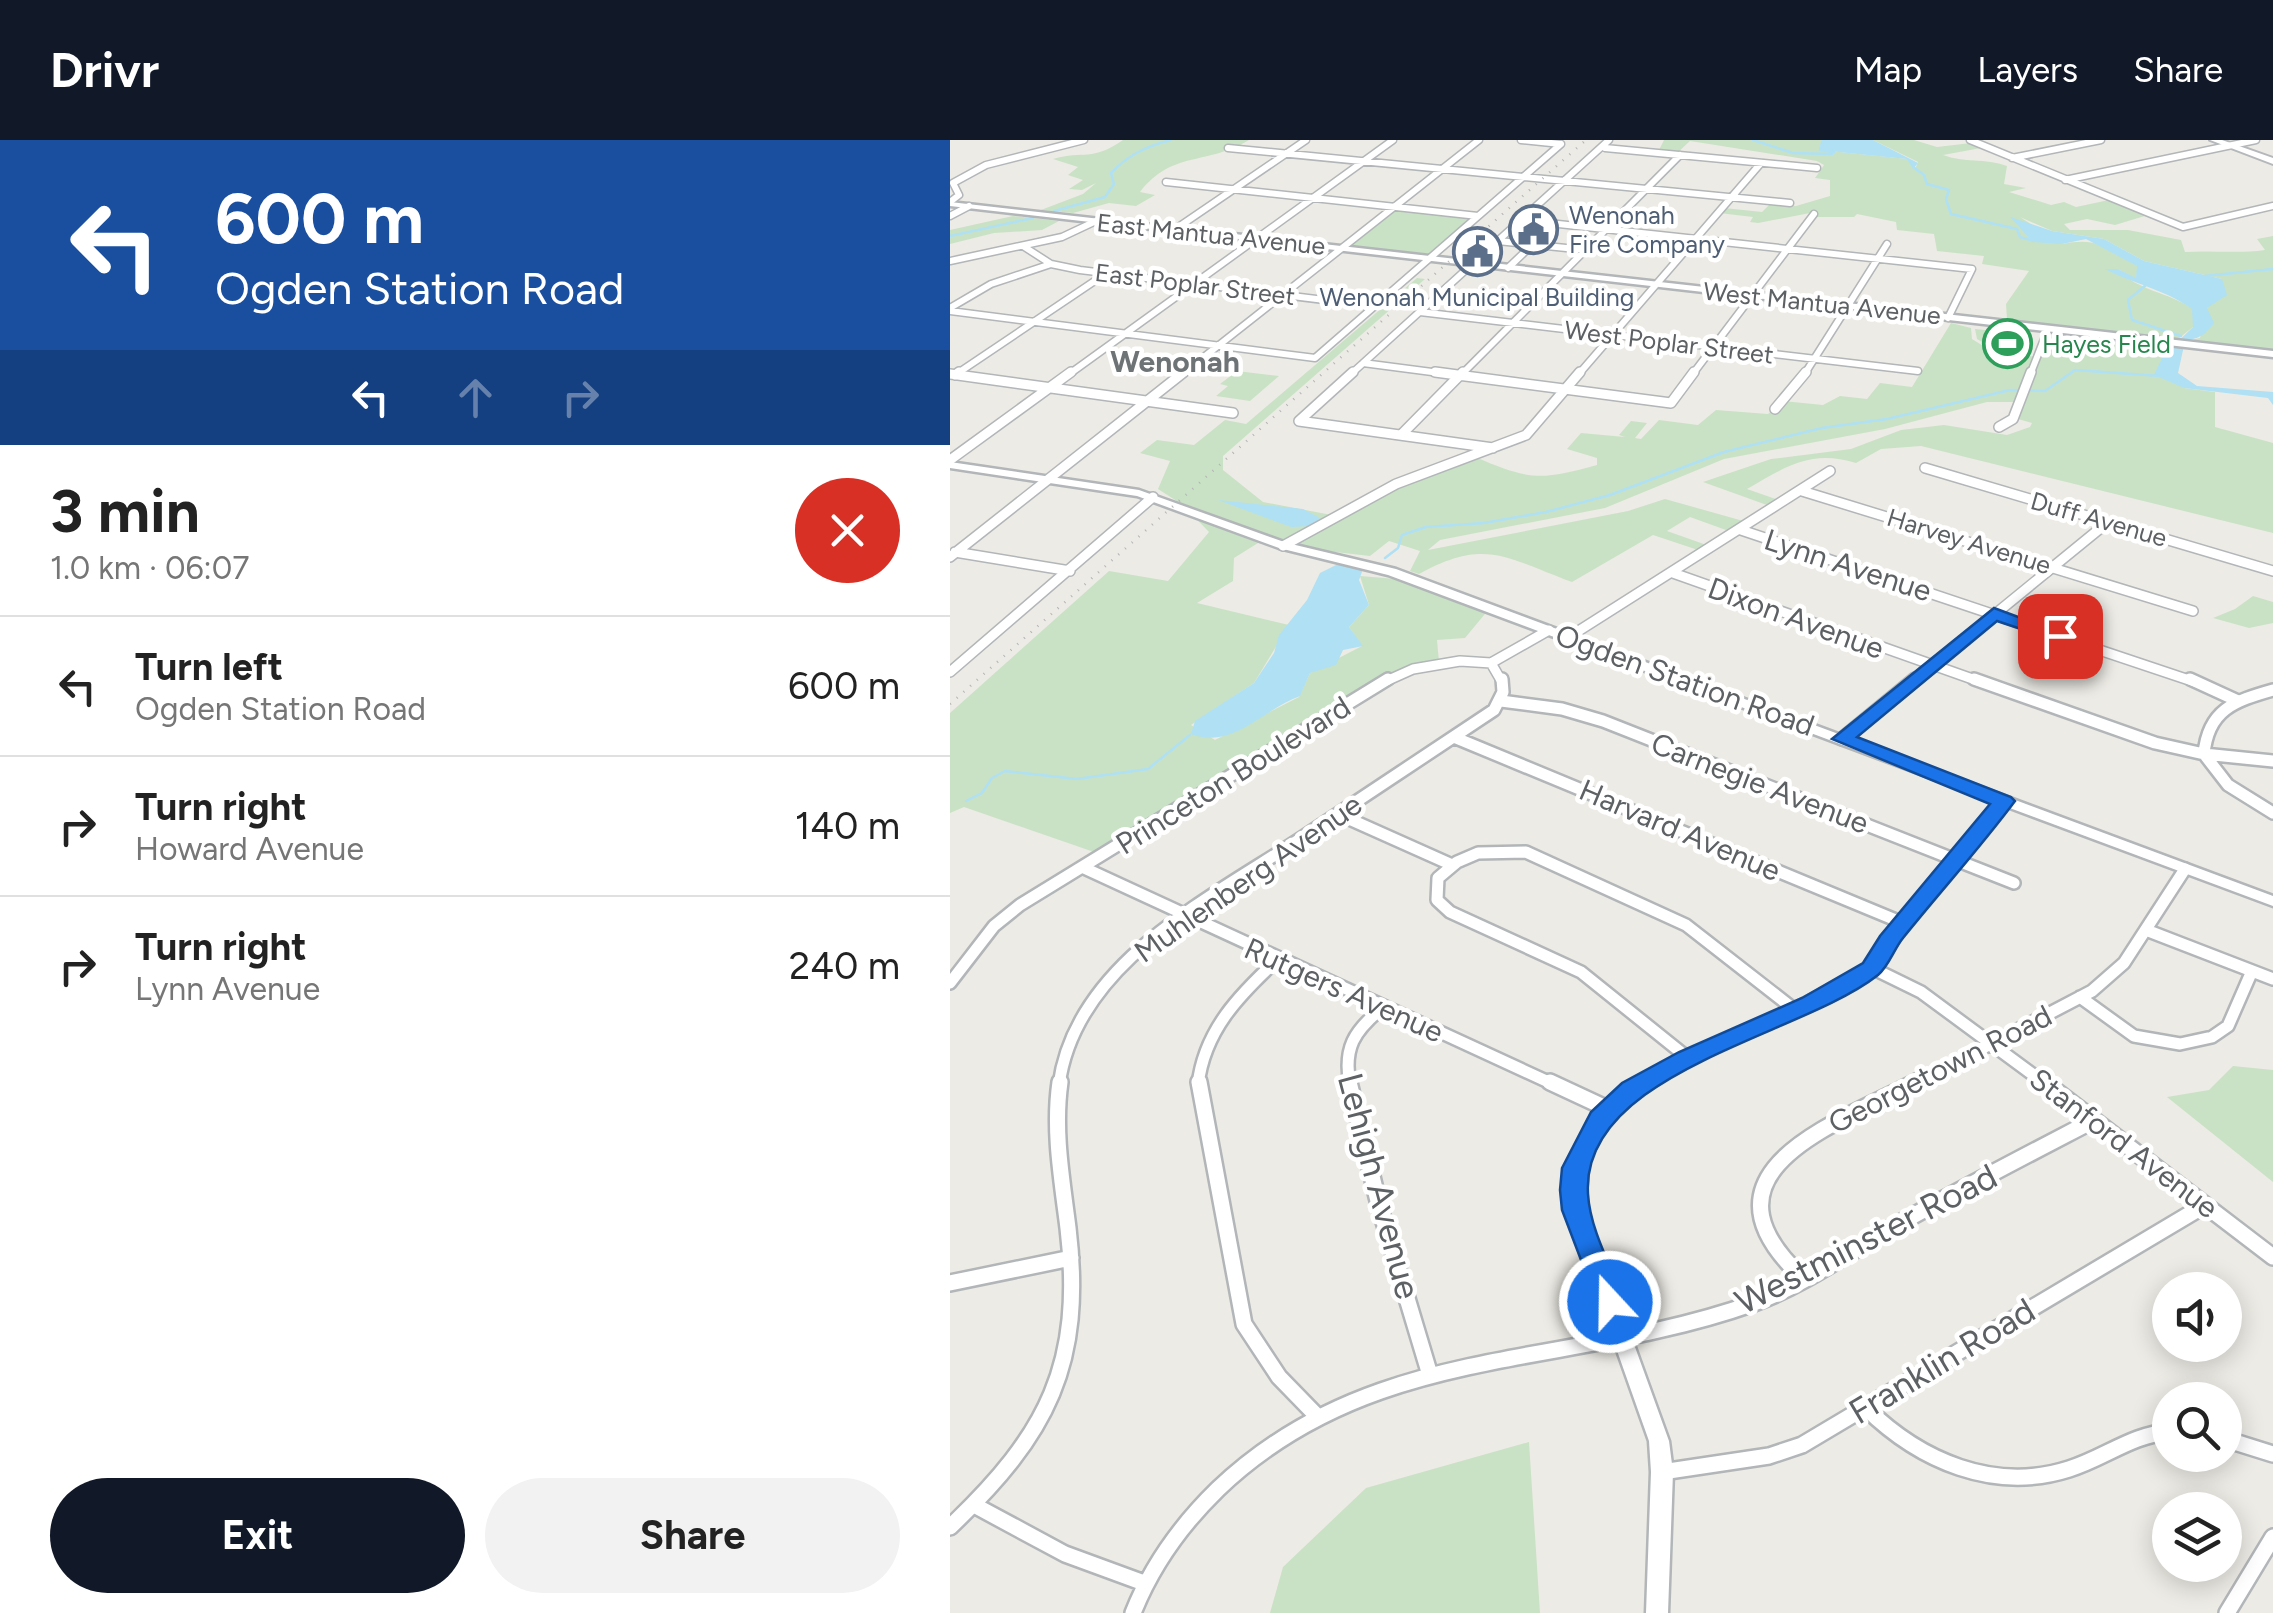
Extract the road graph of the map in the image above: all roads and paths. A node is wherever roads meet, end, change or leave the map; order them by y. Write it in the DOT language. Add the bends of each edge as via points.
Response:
graph roads {
  1 [pos="1084,140"];
  2 [pos="1306,140"];
  3 [pos="1393,140"];
  4 [pos="1479,140"];
  5 [pos="1521,140"];
  6 [pos="1970,140"];
  7 [pos="2101,140"];
  8 [pos="2214,140"];
  9 [pos="2256,140"];
  10 [pos="1607,144"];
  11 [pos="2230,146"];
  12 [pos="1228,148"];
  13 [pos="1286,154"];
  14 [pos="1680,155"];
  15 [pos="2012,158"];
  16 [pos="2273,161"];
  17 [pos="1363,162"];
  18 [pos="1762,163"];
  19 [pos="1818,168"];
  20 [pos="1442,170"];
  21 [pos="1522,178"];
  22 [pos="2065,180"];
  23 [pos="1166,182"];
  24 [pos="1562,182"];
  25 [pos="1233,189"];
  26 [pos="1645,191"];
  27 [pos="1313,198"];
  28 [pos="1730,200"];
  29 [pos="950,203"];
  30 [pos="1790,203"];
  31 [pos="969,206"];
  32 [pos="2273,206"];
  33 [pos="1395,207"];
  34 [pos="1814,214"];
  35 [pos="950,216"];
  36 [pos="1478,216"];
  37 [pos="1521,220"];
  38 [pos="1096,221"];
  39 [pos="1174,230"];
  40 [pos="1607,230"];
  41 [pos="1257,239"];
  42 [pos="1696,239"];
  43 [pos="1498,240"];
  44 [pos="1533,244"];
  45 [pos="1887,244"];
  46 [pos="1022,246"];
  47 [pos="1341,249"];
  48 [pos="1786,249"];
  49 [pos="1586,250"];
  50 [pos="1430,258"];
  51 [pos="1878,259"];
  52 [pos="950,261"];
  53 [pos="1051,264"];
  54 [pos="1473,264"];
  55 [pos="1508,268"];
  56 [pos="1104,274"];
  57 [pos="1564,274"];
  58 [pos="1192,284"];
  59 [pos="1656,284"];
  60 [pos="1282,295"];
  61 [pos="1750,295"];
  62 [pos="1374,306"];
  63 [pos="1848,306"];
  64 [pos="950,309"];
  65 [pos="1420,312"];
  66 [pos="1948,318"];
  67 [pos="1035,321"];
  68 [pos="1514,323"];
  69 [pos="2048,329"];
  70 [pos="1126,333"];
  71 [pos="1611,335"];
  72 [pos="1219,345"];
  73 [pos="1712,347"];
  74 [pos="2273,354"];
  75 [pos="1814,359"];
  76 [pos="1363,364"];
  77 [pos="1918,372"];
  78 [pos="952,376"];
  79 [pos="1462,376"];
  80 [pos="1050,388"];
  81 [pos="1564,389"];
  82 [pos="1148,401"];
  83 [pos="1775,409"];
  84 [pos="1233,413"];
  85 [pos="1999,427"];
  86 [pos="1402,436"];
  87 [pos="1494,448"];
  88 [pos="950,462"];
  89 [pos="1925,468"];
  90 [pos="1830,470"];
  91 [pos="1048,479"];
  92 [pos="1802,491"];
  93 [pos="1153,496"];
  94 [pos="2108,522"];
  95 [pos="1741,530"];
  96 [pos="1283,546"];
  97 [pos="952,554"];
  98 [pos="2054,566"];
  99 [pos="1070,571"];
  100 [pos="2273,571"];
  101 [pos="1673,573"];
  102 [pos="2193,612"];
  103 [pos="1994,614"];
  104 [pos="1549,630"];
  105 [pos="1569,637"];
  106 [pos="1491,663"];
  107 [pos="1932,667"];
  108 [pos="950,672"];
  109 [pos="2273,690"];
  110 [pos="1501,701"];
  111 [pos="2238,701"];
  112 [pos="1456,738"];
  113 [pos="1842,739"];
  114 [pos="2204,754"];
  115 [pos="2273,760"];
  116 [pos="2004,801"];
  117 [pos="2273,813"];
  118 [pos="1338,814"];
  119 [pos="1956,860"];
  120 [pos="1450,864"];
  121 [pos="1082,867"];
  122 [pos="2185,869"];
  123 [pos="2014,883"];
  124 [pos="2273,901"];
  125 [pos="1182,916"];
  126 [pos="1903,922"];
  127 [pos="2146,930"];
  128 [pos="1277,960"];
  129 [pos="1872,968"];
  130 [pos="2252,971"];
  131 [pos="2273,979"];
  132 [pos="950,983"];
  133 [pos="2080,997"];
  134 [pos="1382,1008"];
  135 [pos="1795,1010"];
  136 [pos="1992,1043"];
  137 [pos="1688,1058"];
  138 [pos="1608,1110"];
  139 [pos="2094,1120"];
  140 [pos="2204,1204"];
  141 [pos="2273,1257"];
  142 [pos="1071,1258"];
  143 [pos="1803,1278"];
  144 [pos="950,1283"];
  145 [pos="1623,1336"];
  146 [pos="1430,1375"];
  147 [pos="1866,1408"];
  148 [pos="1315,1414"];
  149 [pos="2152,1435"];
  150 [pos="2242,1444"];
  151 [pos="2273,1454"];
  152 [pos="1662,1472"];
  153 [pos="974,1505"];
  154 [pos="950,1527"];
  155 [pos="2273,1537"];
  156 [pos="1144,1583"];
  157 [pos="1132,1613"];
  158 [pos="1657,1613"];
  159 [pos="2227,1613"];
  1 -- 29 [label="street" via="983,166 952,183 959,195"];
  2 -- 13 [label="street"];
  3 -- 17 [label="street"];
  4 -- 20 [label="street"];
  5 -- 21 [label="street" via="1561,144"];
  6 -- 15 [label="street"];
  7 -- 15 [label="street"];
  8 -- 11 [label="main road"];
  9 -- 11 [label="street"];
  10 -- 14 [label="street"];
  10 -- 24 [label="street"];
  11 -- 16 [label="main road"];
  11 -- 22 [label="street"];
  12 -- 13 [label="street"];
  13 -- 17 [label="street"];
  13 -- 25 [label="street"];
  14 -- 18 [label="street"];
  14 -- 26 [label="street"];
  15 -- 22 [label="street"];
  17 -- 20 [label="street"];
  17 -- 27 [label="street"];
  18 -- 19 [label="street"];
  18 -- 28 [label="street"];
  20 -- 21 [label="street"];
  20 -- 33 [label="street"];
  21 -- 24 [label="street"];
  21 -- 36 [label="street"];
  22 -- 32 [label="street" via="2183,226"];
  23 -- 25 [label="street"];
  24 -- 26 [label="street"];
  24 -- 37 [label="street"];
  25 -- 27 [label="street"];
  25 -- 39 [label="street"];
  26 -- 28 [label="street"];
  26 -- 40 [label="street"];
  27 -- 33 [label="street"];
  27 -- 41 [label="street"];
  28 -- 30 [label="street"];
  28 -- 42 [label="street"];
  29 -- 31 [label="street, East Mantua Avenue"];
  31 -- 35 [label="street"];
  31 -- 38 [label="street, East Mantua Avenue"];
  33 -- 36 [label="street"];
  33 -- 47 [label="street"];
  34 -- 48 [label="street"];
  36 -- 50 [label="street"];
  37 -- 40 [label="street"];
  37 -- 43 [label="street"];
  38 -- 39 [label="street, East Mantua Avenue"];
  38 -- 46 [label="street"];
  39 -- 41 [label="street, East Mantua Avenue"];
  40 -- 42 [label="street"];
  40 -- 49 [label="street"];
  41 -- 47 [label="street, East Mantua Avenue"];
  41 -- 58 [label="street"];
  42 -- 48 [label="street"];
  42 -- 59 [label="street"];
  43 -- 44 [label="street"];
  43 -- 54 [label="street"];
  44 -- 49 [label="street"];
  44 -- 55 [label="street"];
  45 -- 51 [label="street"];
  46 -- 52 [label="street"];
  46 -- 53 [label="street, East Poplar Street"];
  47 -- 50 [label="street, East Mantua Avenue"];
  47 -- 60 [label="street"];
  48 -- 51 [label="street"];
  48 -- 61 [label="street"];
  49 -- 57 [label="street"];
  50 -- 54 [label="street, East Mantua Avenue"];
  50 -- 62 [label="street"];
  51 -- 63 [label="street"];
  51 -- 66 [label="street" via="1972,269"];
  53 -- 56 [label="street, East Poplar Street"];
  53 -- 64 [label="street" via="991,284"];
  54 -- 55 [label="street, West Mantua Avenue"];
  54 -- 65 [label="street"];
  55 -- 57 [label="street, West Mantua Avenue"];
  56 -- 58 [label="street, East Poplar Street"];
  56 -- 67 [label="street"];
  57 -- 59 [label="street, West Mantua Avenue"];
  57 -- 68 [label="street"];
  58 -- 60 [label="street, East Poplar Street"];
  58 -- 70 [label="street"];
  59 -- 61 [label="street, West Mantua Avenue"];
  59 -- 71 [label="street"];
  60 -- 62 [label="street, East Poplar Street"];
  60 -- 72 [label="street"];
  61 -- 63 [label="street, West Mantua Avenue"];
  61 -- 73 [label="street"];
  62 -- 72 [label="street" via="1315,358"];
  63 -- 66 [label="street, West Mantua Avenue"];
  63 -- 75 [label="street"];
  64 -- 67 [label="street"];
  65 -- 68 [label="street, West Poplar Street"];
  65 -- 76 [label="street"];
  66 -- 69 [label="street, West Mantua Avenue"];
  67 -- 70 [label="street"];
  67 -- 78 [label="street"];
  68 -- 71 [label="street, West Poplar Street"];
  68 -- 79 [label="street"];
  69 -- 74 [label="street, West Mantua Avenue"];
  69 -- 85 [label="street" via="2012,419"];
  70 -- 72 [label="street"];
  70 -- 80 [label="street"];
  71 -- 73 [label="street, West Poplar Street"];
  71 -- 81 [label="street"];
  72 -- 82 [label="street"];
  73 -- 75 [label="street, West Poplar Street"];
  73 -- 81 [label="street" via="1671,403"];
  75 -- 77 [label="street, West Poplar Street"];
  75 -- 83 [label="street"];
  76 -- 79 [label="street"];
  76 -- 86 [label="street" via="1300,421"];
  78 -- 80 [label="street"];
  79 -- 81 [label="street"];
  79 -- 86 [label="street"];
  80 -- 82 [label="street"];
  80 -- 88 [label="street"];
  81 -- 87 [label="street" via="1526,435"];
  82 -- 84 [label="street"];
  82 -- 91 [label="street"];
  86 -- 87 [label="street"];
  87 -- 96 [label="street" via="1396,484"];
  88 -- 91 [label="street, Ogden Station Road"];
  89 -- 94 [label="street, Duff Avenue"];
  90 -- 92 [label="street"];
  91 -- 93 [label="street, Ogden Station Road"];
  91 -- 97 [label="street"];
  92 -- 95 [label="street"];
  92 -- 98 [label="street, Harvey Avenue"];
  93 -- 96 [label="street, Ogden Station Road"];
  93 -- 99 [label="street"];
  94 -- 98 [label="street"];
  94 -- 100 [label="street, Duff Avenue"];
  95 -- 101 [label="street"];
  95 -- 103 [label="street, Lynn Avenue"];
  96 -- 104 [label="street, Ogden Station Road" via="1372,566"];
  97 -- 99 [label="street"];
  98 -- 102 [label="street, Harvey Avenue"];
  98 -- 103 [label="street"];
  99 -- 108 [label="street"];
  101 -- 105 [label="street"];
  101 -- 107 [label="street, Dixon Avenue"];
  103 -- 107 [label="street"];
  103 -- 111 [label="street, Lynn Avenue"];
  104 -- 105 [label="street, Ogden Station Road"];
  104 -- 106 [label="street, Princeton Boulevard"];
  105 -- 113 [label="street, Ogden Station Road"];
  106 -- 110 [label="street" via="1501,672"];
  106 -- 121 [label="street, Princeton Boulevard" via="1460,661 1390,678"];
  107 -- 113 [label="street"];
  107 -- 114 [label="street, Dixon Avenue"];
  109 -- 111 [label="street"];
  110 -- 112 [label="street, Muhlenberg Avenue"];
  110 -- 119 [label="street, Carnegie Avenue" via="1603,721"];
  111 -- 114 [label="street" via="2208,724"];
  112 -- 118 [label="street, Muhlenberg Avenue"];
  112 -- 126 [label="street, Harvard Avenue"];
  113 -- 116 [label="street, Ogden Station Road"];
  114 -- 115 [label="street, Dixon Avenue"];
  114 -- 117 [label="street" via="2228,785"];
  116 -- 119 [label="street"];
  116 -- 122 [label="street, Ogden Station Road"];
  118 -- 120 [label="street"];
  118 -- 125 [label="street, Muhlenberg Avenue"];
  119 -- 123 [label="street, Carnegie Avenue"];
  119 -- 126 [label="street"];
  120 -- 135 [label="street" via="1496,850 1539,858 1686,925"];
  120 -- 137 [label="street" via="1435,890 1450,912 1581,972"];
  121 -- 125 [label="street, Rutgers Avenue"];
  121 -- 132 [label="street, Princeton Boulevard" via="1006,915"];
  122 -- 124 [label="street, Ogden Station Road"];
  122 -- 127 [label="street, Georgetown Road"];
  125 -- 128 [label="street, Rutgers Avenue"];
  125 -- 142 [label="street, Muhlenberg Avenue" via="1113,975 1068,1042 1054,1116"];
  126 -- 129 [label="street"];
  127 -- 130 [label="street"];
  127 -- 133 [label="street, Georgetown Road" via="2112,976"];
  128 -- 134 [label="street, Rutgers Avenue"];
  128 -- 148 [label="street" via="1220,1022 1198,1064 1198,1087 1244,1324 1279,1377"];
  129 -- 135 [label="street"];
  129 -- 136 [label="street, Stanford Avenue" via="1921,992"];
  130 -- 131 [label="street"];
  130 -- 133 [label="street" via="2231,1022 2215,1037 2188,1044 2156,1046 2131,1037"];
  133 -- 136 [label="street, Georgetown Road"];
  134 -- 138 [label="street, Rutgers Avenue"];
  134 -- 146 [label="street, Lehigh Avenue" via="1356,1033 1345,1060"];
  135 -- 137 [label="street"];
  136 -- 139 [label="street, Stanford Avenue"];
  136 -- 143 [label="street, Georgetown Road" via="1796,1145 1778,1161 1758,1202 1761,1228 1775,1254"];
  137 -- 138 [label="street" via="1631,1089"];
  138 -- 145 [label="street" via="1573,1176 1584,1235"];
  139 -- 140 [label="street, Stanford Avenue"];
  139 -- 143 [label="street, Westminster Road"];
  140 -- 141 [label="street, Stanford Avenue"];
  140 -- 147 [label="street, Franklin Road"];
  142 -- 144 [label="street"];
  142 -- 153 [label="street, Muhlenberg Avenue" via="1069,1346 1026,1436"];
  143 -- 145 [label="street, Westminster Road" via="1728,1312"];
  145 -- 146 [label="street, Westminster Road"];
  145 -- 152 [label="street" via="1659,1441"];
  146 -- 148 [label="street, Westminster Road" via="1355,1395"];
  147 -- 149 [label="street" via="1917,1450 1990,1475 2041,1476"];
  147 -- 152 [label="street, Franklin Road" via="1769,1456"];
  148 -- 156 [label="street, Westminster Road" via="1236,1469 1175,1536"];
  150 -- 151 [label="street"];
  152 -- 158 [label="street"];
  153 -- 154 [label="street, Muhlenberg Avenue"];
  153 -- 156 [label="street" via="1065,1554"];
  155 -- 159 [label="street"];
  156 -- 157 [label="street, Westminster Road"];
}
